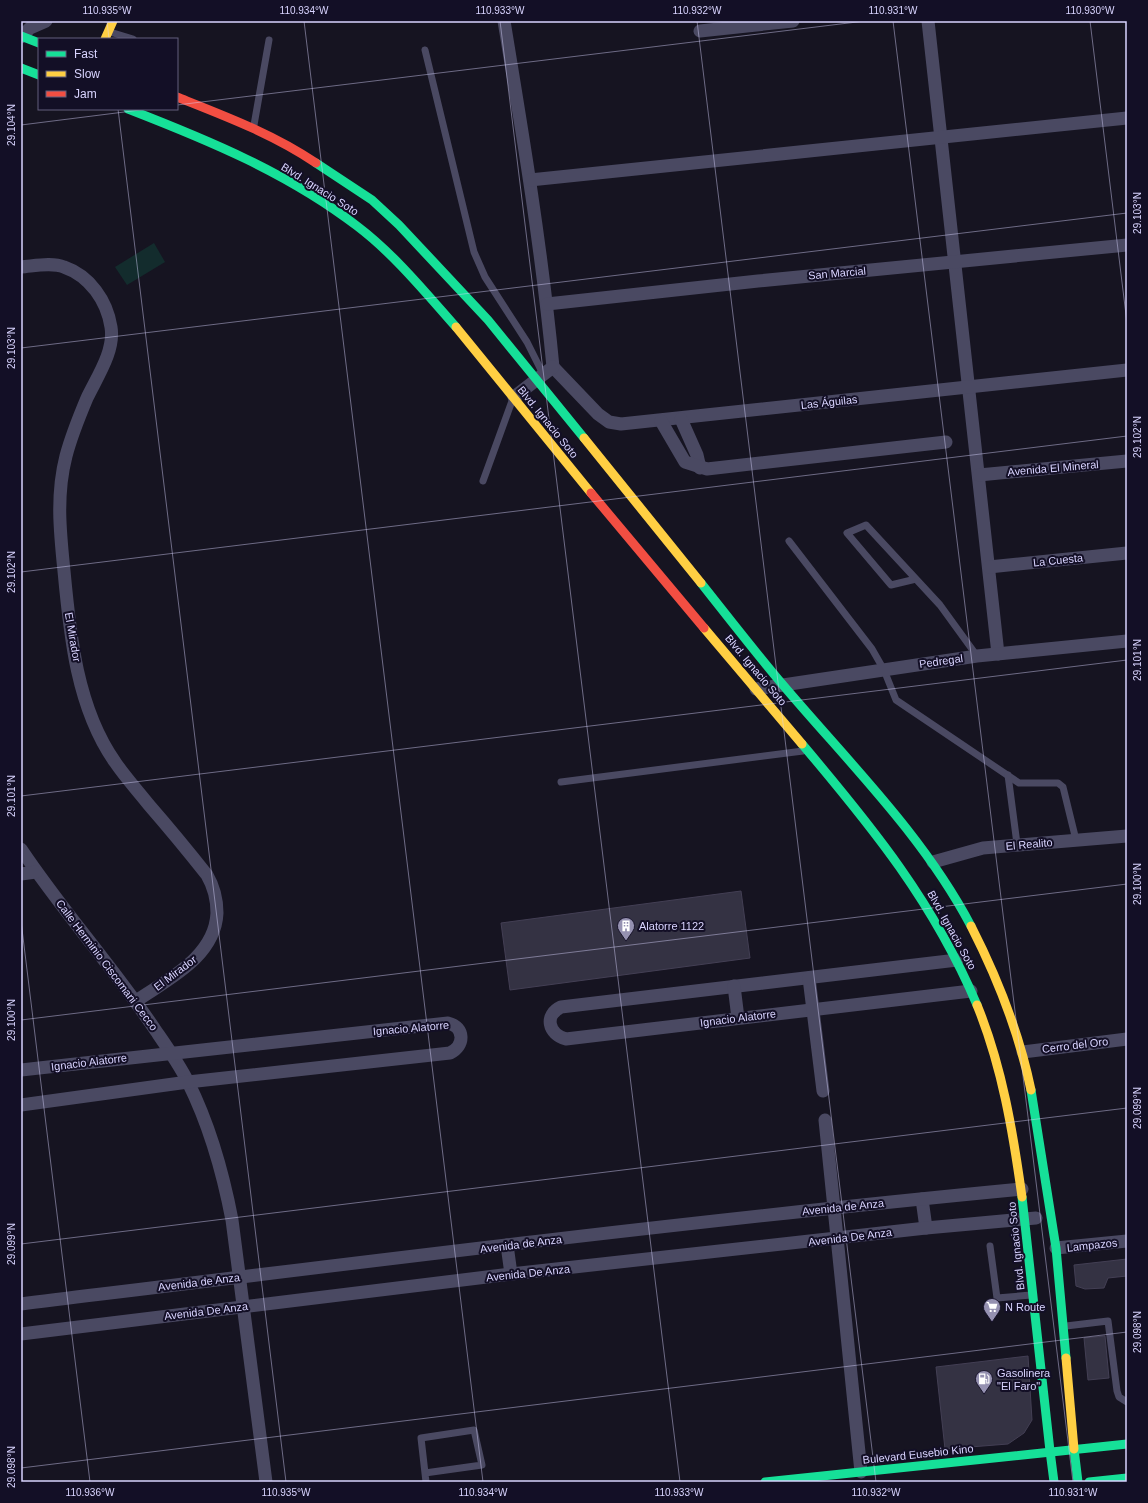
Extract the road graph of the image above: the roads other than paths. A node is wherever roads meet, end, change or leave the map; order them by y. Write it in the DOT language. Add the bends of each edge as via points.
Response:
graph roads {
  1 [pos="46,21"];
  2 [pos="112,21"];
  3 [pos="504,21"];
  4 [pos="792,21"];
  5 [pos="928,21"];
  6 [pos="700,31"];
  7 [pos="106,35"];
  8 [pos="21,37"];
  9 [pos="126,38"];
  10 [pos="269,40"];
  11 [pos="38,43"];
  12 [pos="425,50"];
  13 [pos="21,68"];
  14 [pos="38,75"];
  15 [pos="178,100"];
  16 [pos="131,110"];
  17 [pos="174,114"];
  18 [pos="1127,118"];
  19 [pos="170,125"];
  20 [pos="254,128"];
  21 [pos="940,138"];
  22 [pos="530,180"];
  23 [pos="1127,245"];
  24 [pos="954,263"];
  25 [pos="21,267"];
  26 [pos="547,304"];
  27 [pos="1127,370"];
  28 [pos="544,373"];
  29 [pos="969,387"];
  30 [pos="514,397"];
  31 [pos="680,419"];
  32 [pos="661,421"];
  33 [pos="946,442"];
  34 [pos="1127,461"];
  35 [pos="700,468"];
  36 [pos="979,475"];
  37 [pos="482,481"];
  38 [pos="789,541"];
  39 [pos="1127,553"];
  40 [pos="989,567"];
  41 [pos="916,579"];
  42 [pos="1127,641"];
  43 [pos="998,654"];
  44 [pos="977,656"];
  45 [pos="884,670"];
  46 [pos="783,685"];
  47 [pos="756,689"];
  48 [pos="808,750"];
  49 [pos="1008,775"];
  50 [pos="561,782"];
  51 [pos="1127,836"];
  52 [pos="1076,840"];
  53 [pos="1017,844"];
  54 [pos="21,849"];
  55 [pos="933,862"];
  56 [pos="36,872"];
  57 [pos="21,874"];
  58 [pos="963,962"];
  59 [pos="809,978"];
  60 [pos="734,986"];
  61 [pos="971,991"];
  62 [pos="136,1001"];
  63 [pos="813,1009"];
  64 [pos="738,1018"];
  65 [pos="1127,1039"];
  66 [pos="1008,1042"];
  67 [pos="1023,1052"];
  68 [pos="171,1053"];
  69 [pos="21,1070"];
  70 [pos="188,1082"];
  71 [pos="823,1091"];
  72 [pos="21,1105"];
  73 [pos="825,1120"];
  74 [pos="1027,1191"];
  75 [pos="922,1199"];
  76 [pos="834,1208"];
  77 [pos="1033,1217"];
  78 [pos="926,1228"];
  79 [pos="836,1239"];
  80 [pos="1127,1241"];
  81 [pos="507,1245"];
  82 [pos="990,1246"];
  83 [pos="1051,1249"];
  84 [pos="511,1274"];
  85 [pos="240,1277"];
  86 [pos="1034,1295"];
  87 [pos="21,1304"];
  88 [pos="244,1306"];
  89 [pos="1063,1326"];
  90 [pos="21,1334"];
  91 [pos="1127,1402"];
  92 [pos="1127,1444"];
  93 [pos="1074,1449"];
  94 [pos="1050,1451"];
  95 [pos="861,1472"];
  96 [pos="425,1474"];
  97 [pos="1127,1478"];
  98 [pos="266,1482"];
  99 [pos="426,1482"];
  100 [pos="765,1482"];
  101 [pos="1054,1482"];
  102 [pos="1078,1482"];
  103 [pos="1089,1482"];
  1 -- 8 [label="street" via="30,28"];
  2 -- 7 [label="main road"];
  3 -- 22 [label="street"];
  4 -- 6 [label="street"];
  5 -- 21 [label="street"];
  7 -- 9 [label="lane"];
  8 -- 11 [label="main road"];
  10 -- 20 [label="lane"];
  12 -- 28 [label="lane" via="474,252 485,277"];
  13 -- 14 [label="main road"];
  15 -- 20 [label="main road, Blvd. Ignacio Soto"];
  16 -- 19 [label="main road, Blvd. Ignacio Soto"];
  17 -- 19 [label="main road"];
  18 -- 21 [label="street"];
  19 -- 30 [label="main road, Blvd. Ignacio Soto" via="252,162 332,208 359,228 396,260"];
  20 -- 28 [label="main road, Blvd. Ignacio Soto" via="295,149 372,200 399,225 488,320"];
  21 -- 22 [label="street"];
  21 -- 24 [label="street"];
  22 -- 26 [label="street"];
  23 -- 24 [label="street, San Marcial"];
  24 -- 26 [label="street, San Marcial"];
  24 -- 29 [label="street"];
  25 -- 62 [label="street, El Mirador" via="64,267 83,278 97,291 109,315 111,340 70,443 59,498 68,609 76,660 84,697 96,728 114,762 207,875 217,902 213,932 208,943 185,967"];
  26 -- 28 [label="street"];
  27 -- 29 [label="street, Las Águilas"];
  28 -- 30 [label="street"];
  28 -- 32 [label="street, Las Águilas" via="609,422 621,424"];
  28 -- 46 [label="main road, Blvd. Ignacio Soto"];
  29 -- 31 [label="street, Las Águilas"];
  29 -- 36 [label="street"];
  30 -- 37 [label="lane"];
  30 -- 47 [label="main road, Blvd. Ignacio Soto" via="583,484"];
  31 -- 32 [label="street, Las Águilas"];
  31 -- 35 [label="street" via="697,455"];
  32 -- 35 [label="street" via="685,462"];
  33 -- 35 [label="street" via="716,469"];
  34 -- 36 [label="street, Avenida El Mineral"];
  36 -- 40 [label="street"];
  38 -- 45 [label="lane" via="872,649"];
  39 -- 40 [label="street, La Cuesta"];
  40 -- 43 [label="street"];
  41 -- 41 [label="lane" via="866,525 847,533 891,586"];
  41 -- 44 [label="lane" via="940,605"];
  42 -- 43 [label="street, Pedregal"];
  43 -- 44 [label="street, Pedregal"];
  44 -- 45 [label="street, Pedregal"];
  45 -- 46 [label="street, Pedregal"];
  45 -- 49 [label="lane" via="896,700"];
  46 -- 47 [label="street, Pedregal"];
  46 -- 55 [label="main road, Blvd. Ignacio Soto" via="859,770"];
  47 -- 48 [label="main road, Blvd. Ignacio Soto"];
  48 -- 50 [label="lane"];
  48 -- 58 [label="main road, Blvd. Ignacio Soto" via="883,843"];
  49 -- 52 [label="lane" via="1019,783 1058,783 1063,787"];
  49 -- 53 [label="lane"];
  51 -- 52 [label="street, El Realito"];
  52 -- 53 [label="street, El Realito"];
  53 -- 55 [label="street, El Realito" via="984,848"];
  54 -- 56 [label="street, Calle Herminio Ciscomani Cecco"];
  55 -- 67 [label="main road, Blvd. Ignacio Soto" via="986,955"];
  56 -- 57 [label="street"];
  56 -- 62 [label="street, Calle Herminio Ciscomani Cecco"];
  58 -- 59 [label="street, Ignacio Alatorre"];
  58 -- 61 [label="main road, Blvd. Ignacio Soto"];
  59 -- 60 [label="street, Ignacio Alatorre"];
  59 -- 63 [label="street"];
  60 -- 64 [label="street"];
  60 -- 64 [label="street, Ignacio Alatorre" via="561,1007 554,1010 550,1016 550,1024 558,1037 566,1039"];
  61 -- 63 [label="street, Ignacio Alatorre"];
  61 -- 74 [label="main road, Blvd. Ignacio Soto" via="994,1050"];
  62 -- 68 [label="street, Calle Herminio Ciscomani Cecco"];
  63 -- 64 [label="street, Ignacio Alatorre"];
  63 -- 71 [label="street"];
  65 -- 67 [label="street, Cerro del Oro"];
  66 -- 67 [label="main road" via="1014,1049"];
  67 -- 83 [label="main road, Blvd. Ignacio Soto" via="1035,1112"];
  68 -- 69 [label="street, Ignacio Alatorre"];
  68 -- 70 [label="street, Calle Herminio Ciscomani Cecco"];
  68 -- 70 [label="street, Ignacio Alatorre" via="448,1022 455,1024 461,1035 460,1044 450,1053"];
  70 -- 72 [label="street, Ignacio Alatorre"];
  70 -- 85 [label="street, Calle Herminio Ciscomani Cecco" via="225,1183"];
  73 -- 76 [label="street"];
  74 -- 75 [label="street, Avenida de Anza"];
  74 -- 77 [label="main road, Blvd. Ignacio Soto"];
  75 -- 76 [label="street, Avenida de Anza"];
  75 -- 78 [label="street"];
  76 -- 79 [label="street"];
  76 -- 81 [label="street, Avenida de Anza"];
  77 -- 78 [label="street, Avenida De Anza"];
  77 -- 86 [label="main road, Blvd. Ignacio Soto"];
  78 -- 79 [label="street, Avenida De Anza"];
  79 -- 84 [label="street, Avenida De Anza"];
  79 -- 95 [label="street"];
  80 -- 83 [label="street, Lampazos"];
  81 -- 84 [label="street"];
  81 -- 85 [label="street, Avenida de Anza"];
  82 -- 86 [label="lane" via="997,1298"];
  83 -- 89 [label="main road, Blvd. Ignacio Soto"];
  84 -- 88 [label="street, Avenida De Anza"];
  85 -- 87 [label="street, Avenida de Anza"];
  85 -- 88 [label="street, Calle Herminio Ciscomani Cecco"];
  86 -- 94 [label="main road, Blvd. Ignacio Soto" via="1037,1363"];
  88 -- 90 [label="street, Avenida De Anza"];
  88 -- 98 [label="street, Calle Herminio Ciscomani Cecco"];
  89 -- 91 [label="lane" via="1108,1321 1117,1391 1119,1397"];
  89 -- 93 [label="main road, Blvd. Ignacio Soto"];
  92 -- 93 [label="main road, Bulevard Eusebio Kino"];
  93 -- 94 [label="main road, Bulevard Eusebio Kino"];
  93 -- 102 [label="main road, Blvd. Ignacio Soto"];
  94 -- 95 [label="main road, Bulevard Eusebio Kino" via="958,1459"];
  94 -- 101 [label="main road, Blvd. Ignacio Soto"];
  95 -- 100 [label="main road, Bulevard Eusebio Kino"];
  96 -- 96 [label="lane" via="421,1438 474,1430 482,1465"];
  96 -- 99 [label="lane"];
  97 -- 103 [label="main road"];
}
